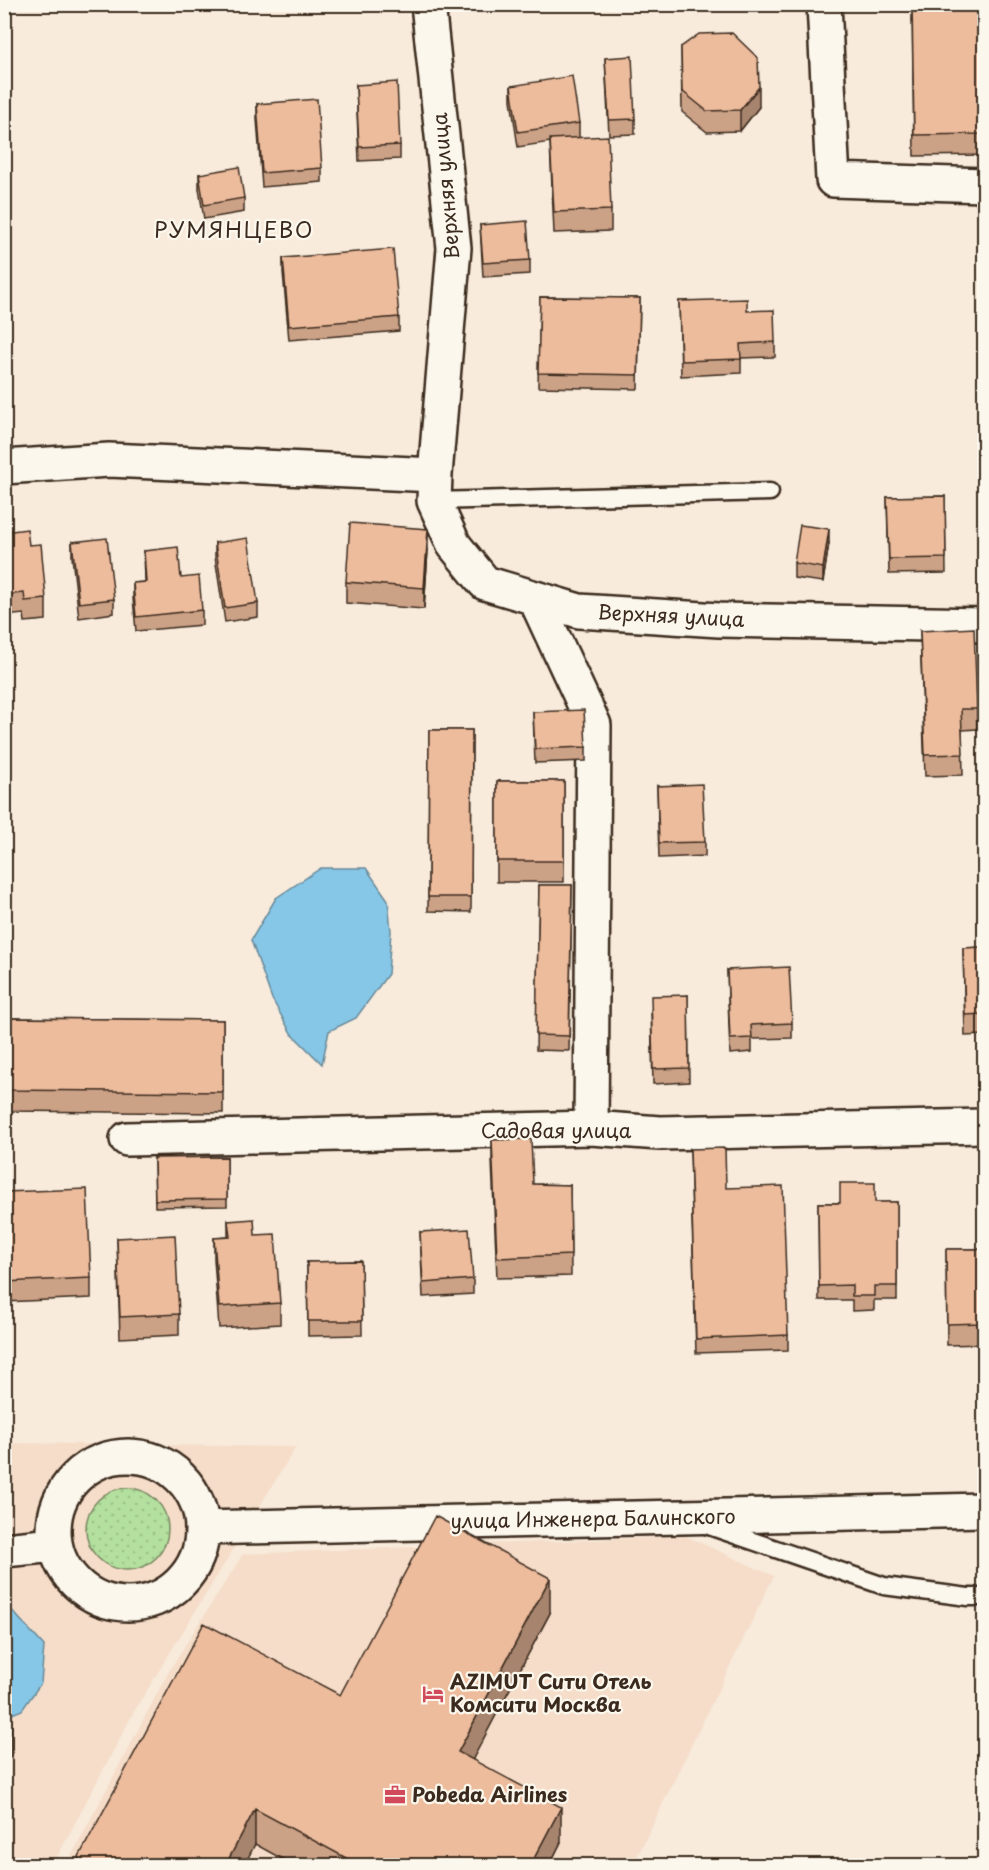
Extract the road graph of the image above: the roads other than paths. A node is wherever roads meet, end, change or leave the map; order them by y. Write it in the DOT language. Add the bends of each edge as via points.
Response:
graph roads {
  1 [pos="428,4"];
  2 [pos="824,4"];
  3 [pos="984,185"];
  4 [pos="4,467"];
  5 [pos="434,488"];
  6 [pos="770,492"];
  7 [pos="535,598"];
  8 [pos="984,625"];
  9 [pos="984,1126"];
  10 [pos="591,1128"];
  11 [pos="127,1139"];
  12 [pos="984,1510"];
  13 [pos="682,1517"];
  14 [pos="202,1528"];
  15 [pos="55,1545"];
  16 [pos="4,1550"];
  17 [pos="984,1597"];
  1 -- 5 [label="street, Верхняя улица" via="454,248"];
  2 -- 3 [label="street" via="833,180"];
  4 -- 5 [label="street" via="109,460"];
  5 -- 6 [label="lane"];
  5 -- 7 [label="street, Верхняя улица" via="454,545 485,583"];
  7 -- 8 [label="street, Верхняя улица" via="579,611 719,620"];
  7 -- 10 [label="street" via="594,725"];
  9 -- 10 [label="street, Садовая улица" via="660,1133"];
  10 -- 11 [label="street, Садовая улица"];
  12 -- 13 [label="street, улица Инженера Балинского"];
  13 -- 14 [label="street, улица Инженера Балинского"];
  13 -- 17 [label="lane" via="884,1586"];
  14 -- 15 [label="street" via="198,1553 186,1576 155,1599 129,1604 104,1600 82,1588 65,1569"];
  14 -- 15 [label="street" via="191,1491 178,1477 151,1460 126,1456 100,1461 70,1484 54,1519"];
  15 -- 16 [label="street"];
}
